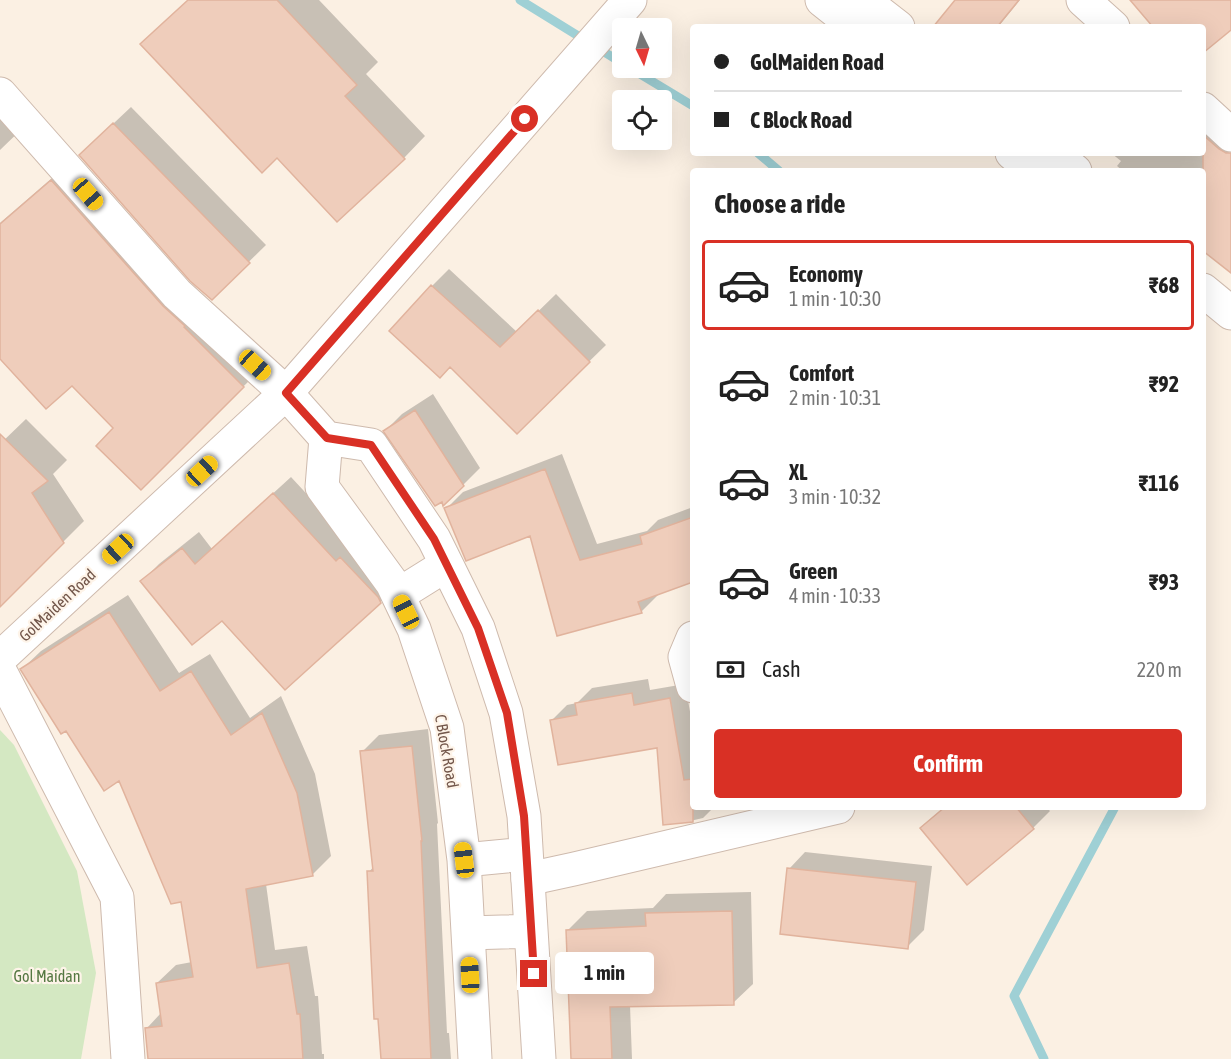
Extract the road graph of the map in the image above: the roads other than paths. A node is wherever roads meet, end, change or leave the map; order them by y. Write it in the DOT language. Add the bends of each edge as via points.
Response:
graph roads {
  1 [pos="630,0"];
  2 [pos="822,0"];
  3 [pos="863,0"];
  4 [pos="1083,0"];
  5 [pos="852,24"];
  6 [pos="894,24"];
  7 [pos="1110,24"];
  8 [pos="0,94"];
  9 [pos="1206,112"];
  10 [pos="1231,135"];
  11 [pos="1016,156"];
  12 [pos="1057,156"];
  13 [pos="1030,168"];
  14 [pos="1071,168"];
  15 [pos="1206,293"];
  16 [pos="1231,314"];
  17 [pos="286,393"];
  18 [pos="327,438"];
  19 [pos="446,565"];
  20 [pos="398,595"];
  21 [pos="690,645"];
  22 [pos="0,658"];
  23 [pos="0,671"];
  24 [pos="690,675"];
  25 [pos="811,810"];
  26 [pos="729,819"];
  27 [pos="464,860"];
  28 [pos="527,866"];
  29 [pos="531,931"];
  30 [pos="468,933"];
  31 [pos="128,1059"];
  32 [pos="475,1059"];
  33 [pos="538,1059"];
  1 -- 17 [label="street, GolMaiden Road"];
  2 -- 5 [label="street"];
  3 -- 6 [label="street"];
  4 -- 7 [label="street"];
  8 -- 17 [label="street" via="177,294"];
  9 -- 10 [label="street"];
  11 -- 13 [label="street"];
  12 -- 14 [label="street"];
  15 -- 16 [label="street"];
  17 -- 18 [label="street"];
  17 -- 22 [label="street, GolMaiden Road"];
  18 -- 19 [label="street" via="371,445 434,539"];
  18 -- 20 [label="street, C Block Road" via="322,487"];
  19 -- 20 [label="street"];
  19 -- 28 [label="street" via="478,628 507,713 524,816"];
  20 -- 27 [label="street, C Block Road" via="414,629 447,728"];
  21 -- 24 [label="street" via="685,657"];
  23 -- 31 [label="street" via="117,897"];
  25 -- 26 [label="street"];
  26 -- 28 [label="street" via="574,869"];
  27 -- 28 [label="street"];
  27 -- 30 [label="street, C Block Road"];
  28 -- 29 [label="street"];
  29 -- 30 [label="street"];
  29 -- 33 [label="street"];
  30 -- 32 [label="street, C Block Road"];
}
